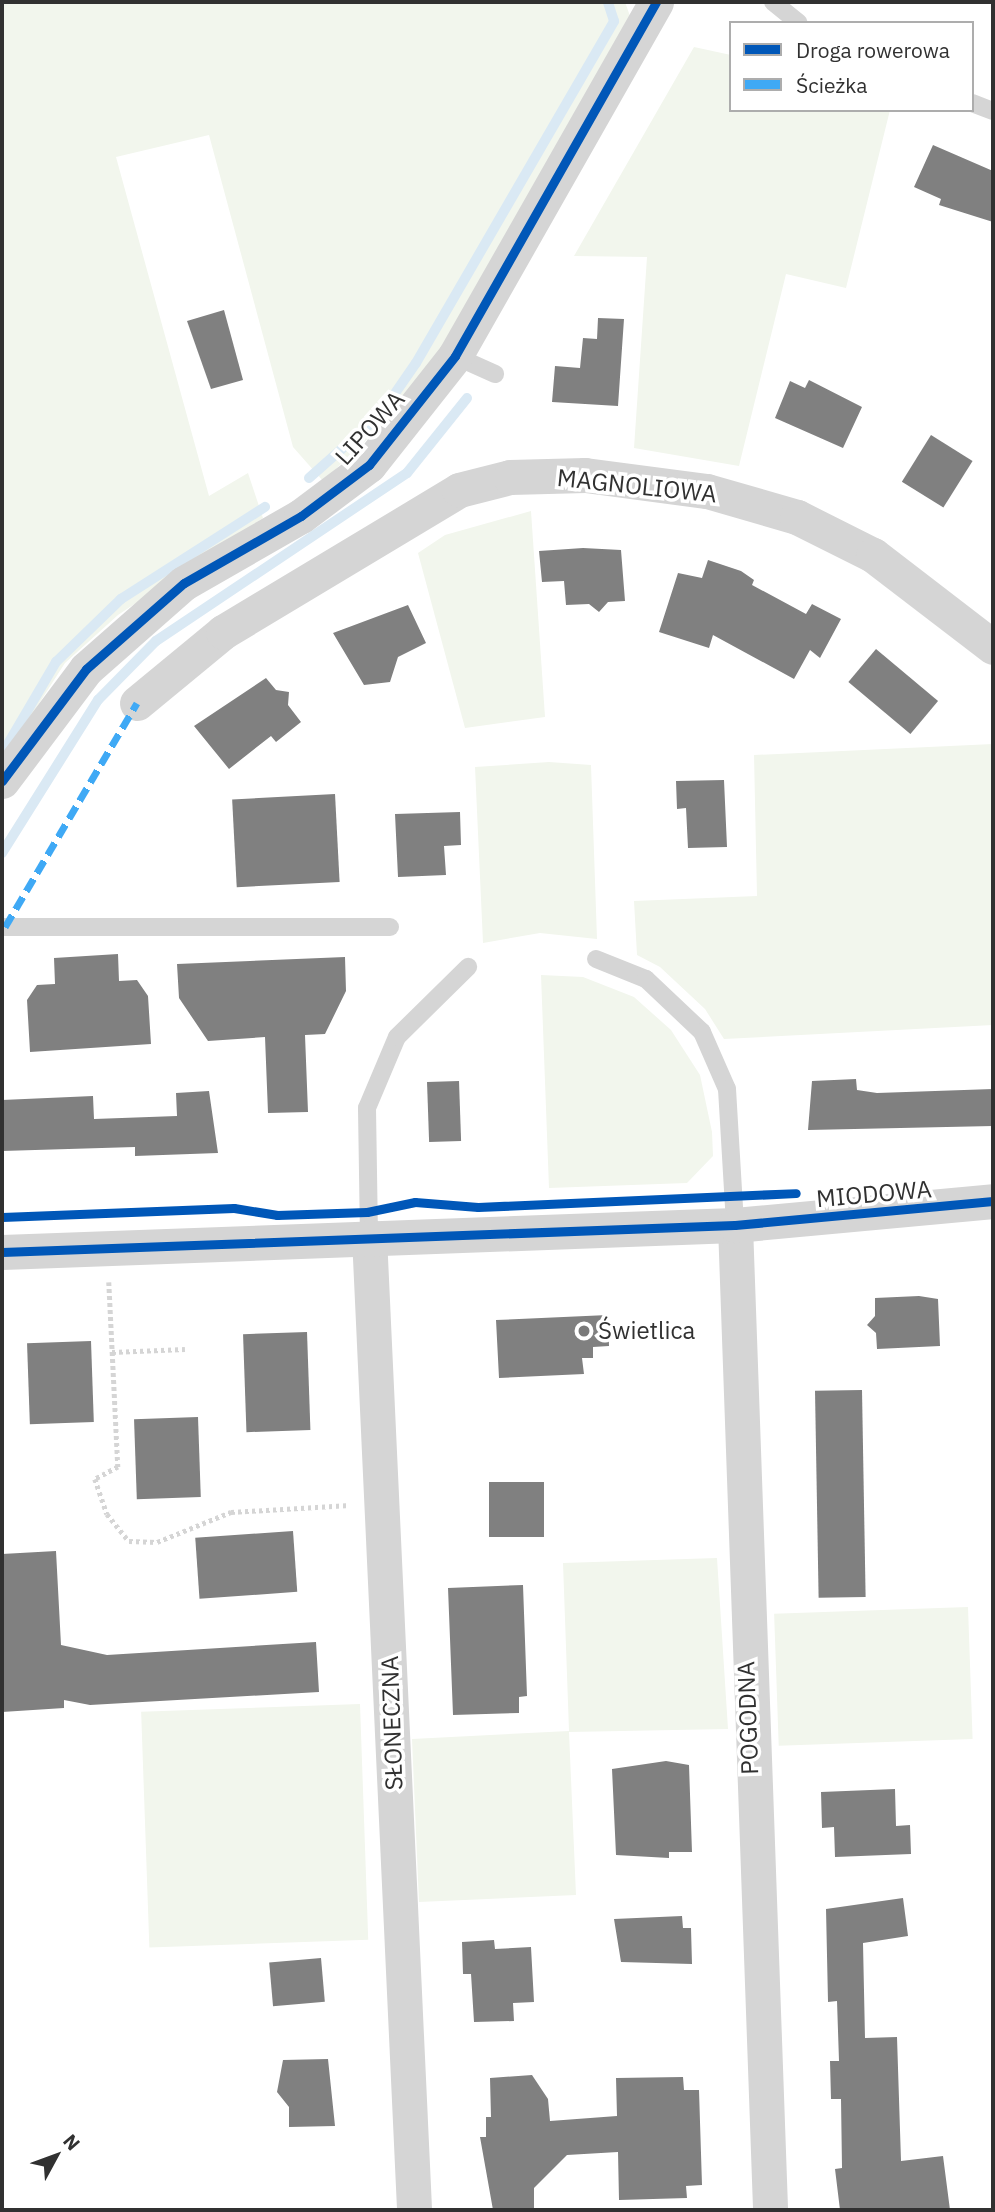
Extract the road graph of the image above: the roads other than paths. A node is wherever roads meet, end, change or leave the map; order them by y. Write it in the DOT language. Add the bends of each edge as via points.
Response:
graph roads {
  1 [pos="656,2"];
  2 [pos="773,2"];
  3 [pos="797,21"];
  4 [pos="974,104"];
  5 [pos="993,111"];
  6 [pos="456,356"];
  7 [pos="495,374"];
  8 [pos="993,647"];
  9 [pos="137,702"];
  10 [pos="2,781"];
  11 [pos="2,927"];
  12 [pos="390,927"];
  13 [pos="596,959"];
  14 [pos="468,968"];
  15 [pos="993,1201"];
  16 [pos="735,1225"];
  17 [pos="369,1236"];
  18 [pos="2,1252"];
  19 [pos="414,2210"];
  20 [pos="770,2210"];
  1 -- 6 [label="street, LIPOWA"];
  2 -- 3 [label="lane"];
  4 -- 5 [label="lane"];
  6 -- 7 [label="lane"];
  6 -- 10 [label="street, LIPOWA" via="369,465 301,516 184,583 86,669"];
  8 -- 9 [label="street, MAGNOLIOWA" via="873,555 797,517 707,491 584,475 510,477 459,490 223,632"];
  11 -- 12 [label="lane"];
  13 -- 16 [label="lane" via="646,979 702,1032 727,1089"];
  14 -- 17 [label="lane" via="397,1037 367,1108"];
  15 -- 16 [label="street, MIODOWA"];
  16 -- 17 [label="street, MIODOWA"];
  16 -- 20 [label="street, POGODNA"];
  17 -- 18 [label="street, MIODOWA"];
  17 -- 19 [label="street, SŁONECZNA"];
}
